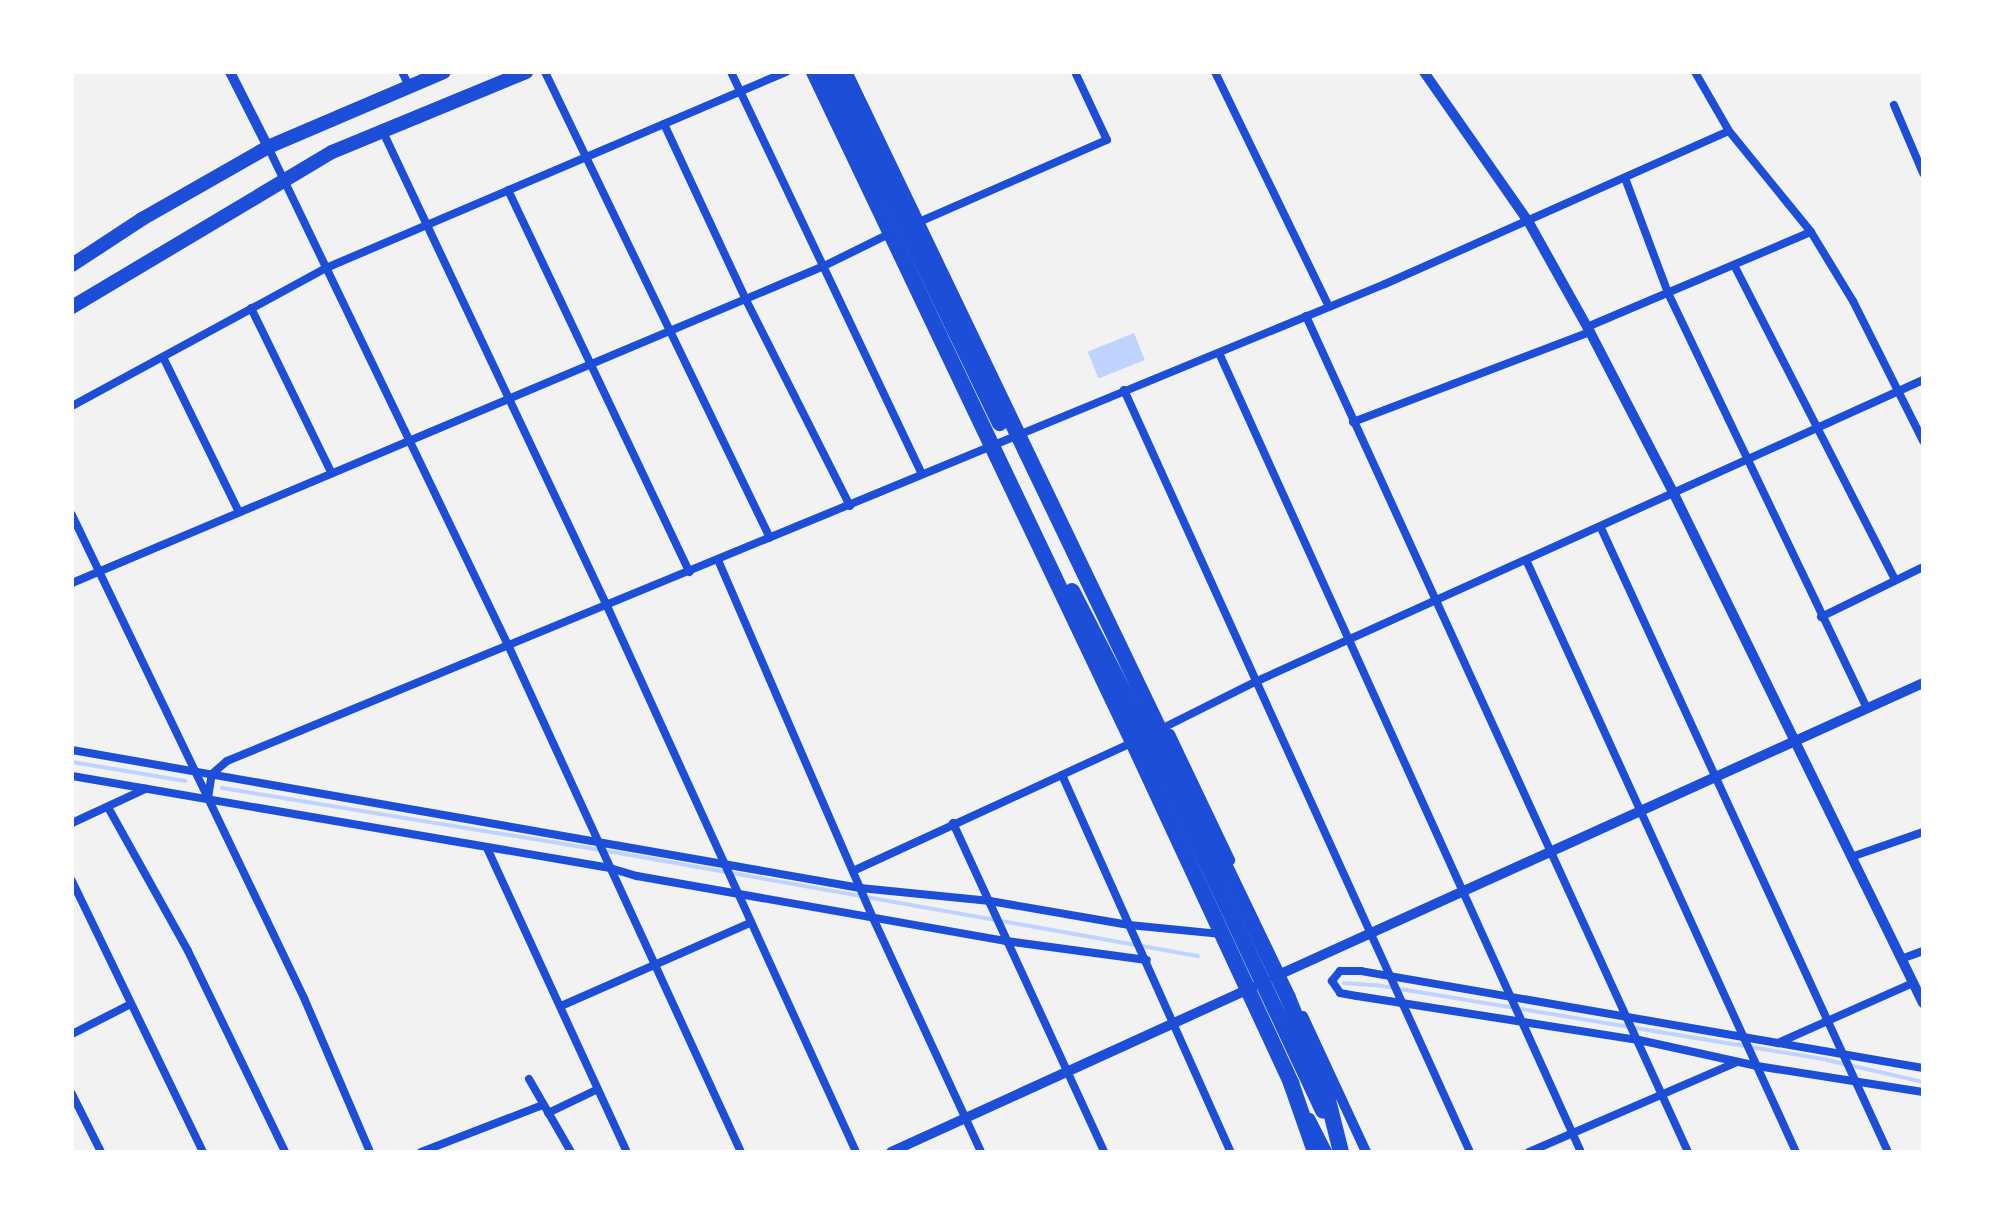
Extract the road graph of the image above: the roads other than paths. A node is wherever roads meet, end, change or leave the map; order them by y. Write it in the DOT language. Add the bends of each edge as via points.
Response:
graph roads {
  1 [pos="230,72"];
  2 [pos="444,72"];
  3 [pos="526,72"];
  4 [pos="545,72"];
  5 [pos="731,72"];
  6 [pos="786,72"];
  7 [pos="813,72"];
  8 [pos="830,72"];
  9 [pos="845,72"];
  10 [pos="1075,72"];
  11 [pos="1215,72"];
  12 [pos="1424,72"];
  13 [pos="1695,72"];
  14 [pos="405,78"];
  15 [pos="741,91"];
  16 [pos="1894,105"];
  17 [pos="664,124"];
  18 [pos="1729,131"];
  19 [pos="383,132"];
  20 [pos="268,147"];
  21 [pos="586,157"];
  22 [pos="1923,173"];
  23 [pos="285,177"];
  24 [pos="1625,178"];
  25 [pos="508,190"];
  26 [pos="1528,221"];
  27 [pos="919,222"];
  28 [pos="426,224"];
  29 [pos="1811,232"];
  30 [pos="889,234"];
  31 [pos="72,265"];
  32 [pos="1734,265"];
  33 [pos="824,266"];
  34 [pos="326,268"];
  35 [pos="1668,293"];
  36 [pos="745,298"];
  37 [pos="72,307"];
  38 [pos="1329,307"];
  39 [pos="251,308"];
  40 [pos="1306,316"];
  41 [pos="1588,329"];
  42 [pos="667,331"];
  43 [pos="1219,353"];
  44 [pos="163,357"];
  45 [pos="590,363"];
  46 [pos="1923,380"];
  47 [pos="1124,390"];
  48 [pos="1897,391"];
  49 [pos="509,398"];
  50 [pos="72,406"];
  51 [pos="1353,422"];
  52 [pos="983,428"];
  53 [pos="1815,429"];
  54 [pos="1025,431"];
  55 [pos="410,440"];
  56 [pos="1923,441"];
  57 [pos="988,445"];
  58 [pos="1747,460"];
  59 [pos="331,472"];
  60 [pos="922,474"];
  61 [pos="1673,492"];
  62 [pos="850,506"];
  63 [pos="239,512"];
  64 [pos="72,515"];
  65 [pos="1601,528"];
  66 [pos="770,538"];
  67 [pos="718,560"];
  68 [pos="1527,562"];
  69 [pos="1923,567"];
  70 [pos="98,571"];
  71 [pos="689,572"];
  72 [pos="1895,580"];
  73 [pos="72,583"];
  74 [pos="1436,601"];
  75 [pos="607,606"];
  76 [pos="1821,617"];
  77 [pos="1347,642"];
  78 [pos="509,647"];
  79 [pos="1255,682"];
  80 [pos="1923,683"];
  81 [pos="1867,709"];
  82 [pos="1163,728"];
  83 [pos="1794,739"];
  84 [pos="1132,743"];
  85 [pos="72,750"];
  86 [pos="191,770"];
  87 [pos="212,774"];
  88 [pos="1717,774"];
  89 [pos="1062,775"];
  90 [pos="72,776"];
  91 [pos="146,789"];
  92 [pos="208,798"];
  93 [pos="1205,804"];
  94 [pos="109,809"];
  95 [pos="1638,810"];
  96 [pos="72,823"];
  97 [pos="953,823"];
  98 [pos="1923,832"];
  99 [pos="596,839"];
  100 [pos="487,848"];
  101 [pos="1549,851"];
  102 [pos="1851,857"];
  103 [pos="723,864"];
  104 [pos="610,868"];
  105 [pos="853,871"];
  106 [pos="72,881"];
  107 [pos="860,888"];
  108 [pos="735,891"];
  109 [pos="1460,892"];
  110 [pos="990,901"];
  111 [pos="873,918"];
  112 [pos="750,923"];
  113 [pos="1129,925"];
  114 [pos="1218,927"];
  115 [pos="1371,932"];
  116 [pos="1006,941"];
  117 [pos="1923,951"];
  118 [pos="1901,959"];
  119 [pos="1147,960"];
  120 [pos="654,964"];
  121 [pos="1283,973"];
  122 [pos="1390,976"];
  123 [pos="1913,983"];
  124 [pos="1249,988"];
  125 [pos="1508,998"];
  126 [pos="1401,1002"];
  127 [pos="1923,1003"];
  128 [pos="131,1004"];
  129 [pos="561,1006"];
  130 [pos="1626,1015"];
  131 [pos="1521,1021"];
  132 [pos="1176,1022"];
  133 [pos="1829,1022"];
  134 [pos="72,1034"];
  135 [pos="1639,1040"];
  136 [pos="1744,1040"];
  137 [pos="1777,1043"];
  138 [pos="1843,1055"];
  139 [pos="1738,1061"];
  140 [pos="1755,1062"];
  141 [pos="1923,1068"];
  142 [pos="1068,1071"];
  143 [pos="529,1079"];
  144 [pos="1856,1080"];
  145 [pos="598,1089"];
  146 [pos="1661,1092"];
  147 [pos="1923,1092"];
  148 [pos="72,1094"];
  149 [pos="546,1109"];
  150 [pos="965,1118"];
  151 [pos="1572,1132"];
  152 [pos="101,1152"];
  153 [pos="203,1152"];
  154 [pos="285,1152"];
  155 [pos="370,1152"];
  156 [pos="421,1152"];
  157 [pos="571,1152"];
  158 [pos="627,1152"];
  159 [pos="741,1152"];
  160 [pos="856,1152"];
  161 [pos="891,1152"];
  162 [pos="981,1152"];
  163 [pos="1104,1152"];
  164 [pos="1231,1152"];
  165 [pos="1315,1152"];
  166 [pos="1327,1152"];
  167 [pos="1342,1152"];
  168 [pos="1366,1152"];
  169 [pos="1470,1152"];
  170 [pos="1529,1152"];
  171 [pos="1581,1152"];
  172 [pos="1688,1152"];
  173 [pos="1796,1152"];
  174 [pos="1888,1152"];
  1 -- 20 [label="street"];
  2 -- 14 [label="highway"];
  3 -- 19 [label="highway"];
  4 -- 21 [label="street"];
  5 -- 15 [label="street"];
  6 -- 15 [label="street"];
  7 -- 30 [label="street"];
  7 -- 52 [label="highway"];
  8 -- 82 [label="highway" via="1036,497"];
  9 -- 27 [label="street"];
  9 -- 167 [label="highway" via="1288,998 1325,1088"];
  10 -- 27 [label="street" via="1107,140"];
  11 -- 38 [label="street"];
  12 -- 26 [label="street"];
  13 -- 18 [label="street"];
  14 -- 20 [label="highway"];
  15 -- 17 [label="street"];
  15 -- 33 [label="street"];
  16 -- 22 [label="street"];
  17 -- 21 [label="street"];
  17 -- 36 [label="street"];
  18 -- 24 [label="street"];
  18 -- 29 [label="street"];
  19 -- 23 [label="highway"];
  19 -- 28 [label="street"];
  20 -- 23 [label="street"];
  20 -- 31 [label="highway"];
  21 -- 25 [label="street"];
  21 -- 42 [label="street"];
  23 -- 34 [label="street"];
  23 -- 37 [label="highway"];
  24 -- 26 [label="street"];
  24 -- 35 [label="street"];
  25 -- 28 [label="street"];
  25 -- 45 [label="street"];
  26 -- 38 [label="street"];
  26 -- 41 [label="street"];
  27 -- 54 [label="street"];
  28 -- 34 [label="street"];
  28 -- 49 [label="street"];
  29 -- 32 [label="street"];
  29 -- 48 [label="street" via="1853,301"];
  30 -- 33 [label="street"];
  30 -- 57 [label="street"];
  32 -- 35 [label="street"];
  32 -- 53 [label="street"];
  33 -- 36 [label="street"];
  33 -- 60 [label="street"];
  34 -- 39 [label="street"];
  34 -- 55 [label="street"];
  35 -- 41 [label="street"];
  35 -- 58 [label="street"];
  36 -- 42 [label="street"];
  36 -- 62 [label="street"];
  38 -- 40 [label="street"];
  39 -- 44 [label="street"];
  39 -- 59 [label="street"];
  40 -- 43 [label="street"];
  40 -- 51 [label="street"];
  41 -- 51 [label="street"];
  41 -- 61 [label="street"];
  42 -- 45 [label="street"];
  42 -- 66 [label="street"];
  43 -- 47 [label="street"];
  43 -- 77 [label="street"];
  44 -- 50 [label="street"];
  44 -- 63 [label="street"];
  45 -- 49 [label="street"];
  45 -- 71 [label="street"];
  46 -- 48 [label="street"];
  47 -- 54 [label="street"];
  47 -- 79 [label="street"];
  48 -- 53 [label="street"];
  48 -- 56 [label="street"];
  49 -- 55 [label="street"];
  49 -- 75 [label="street"];
  51 -- 74 [label="street"];
  52 -- 114 [label="highway"];
  52 -- 167 [label="highway" via="1144,731"];
  53 -- 58 [label="street"];
  53 -- 72 [label="street"];
  54 -- 57 [label="street"];
  54 -- 82 [label="street"];
  55 -- 59 [label="street"];
  55 -- 78 [label="street"];
  57 -- 60 [label="street"];
  57 -- 84 [label="street"];
  58 -- 61 [label="street"];
  58 -- 76 [label="street"];
  59 -- 63 [label="street"];
  60 -- 62 [label="street"];
  61 -- 65 [label="street"];
  61 -- 83 [label="street"];
  62 -- 66 [label="street"];
  63 -- 70 [label="street"];
  64 -- 70 [label="street"];
  65 -- 68 [label="street"];
  65 -- 88 [label="street"];
  66 -- 67 [label="street"];
  67 -- 71 [label="street"];
  67 -- 105 [label="street"];
  68 -- 74 [label="street"];
  68 -- 95 [label="street"];
  69 -- 72 [label="street"];
  70 -- 73 [label="street"];
  70 -- 86 [label="street"];
  71 -- 75 [label="street"];
  72 -- 76 [label="street"];
  74 -- 77 [label="street"];
  74 -- 101 [label="street"];
  75 -- 78 [label="street"];
  75 -- 103 [label="street"];
  76 -- 81 [label="street"];
  77 -- 79 [label="street"];
  77 -- 109 [label="street"];
  78 -- 87 [label="street" via="227,761"];
  78 -- 99 [label="street"];
  79 -- 82 [label="street"];
  79 -- 115 [label="street"];
  80 -- 81 [label="street"];
  81 -- 83 [label="street"];
  82 -- 84 [label="street"];
  82 -- 93 [label="highway"];
  83 -- 88 [label="street"];
  83 -- 102 [label="street"];
  84 -- 89 [label="street"];
  84 -- 114 [label="street"];
  85 -- 86 [label="street"];
  86 -- 87 [label="street"];
  86 -- 92 [label="street"];
  87 -- 92 [label="street"];
  87 -- 99 [label="street"];
  88 -- 95 [label="street"];
  88 -- 133 [label="street"];
  89 -- 97 [label="street"];
  89 -- 113 [label="street"];
  90 -- 91 [label="street"];
  91 -- 92 [label="street"];
  91 -- 94 [label="street"];
  92 -- 100 [label="street"];
  92 -- 155 [label="street" via="304,998"];
  93 -- 121 [label="street"];
  94 -- 96 [label="street"];
  94 -- 154 [label="street" via="188,951"];
  95 -- 101 [label="street"];
  95 -- 136 [label="street"];
  97 -- 105 [label="street"];
  97 -- 110 [label="street"];
  98 -- 102 [label="street"];
  99 -- 103 [label="street"];
  99 -- 104 [label="street"];
  100 -- 104 [label="street"];
  100 -- 129 [label="street"];
  101 -- 109 [label="street"];
  101 -- 130 [label="street"];
  102 -- 118 [label="street"];
  103 -- 107 [label="street"];
  103 -- 108 [label="street"];
  104 -- 108 [label="street"];
  104 -- 120 [label="street"];
  105 -- 107 [label="street"];
  106 -- 128 [label="street"];
  107 -- 110 [label="street"];
  107 -- 111 [label="street"];
  108 -- 111 [label="street"];
  108 -- 112 [label="street"];
  109 -- 115 [label="street"];
  109 -- 125 [label="street"];
  110 -- 113 [label="street"];
  110 -- 116 [label="street"];
  111 -- 116 [label="street"];
  111 -- 150 [label="street"];
  112 -- 120 [label="street"];
  112 -- 160 [label="street"];
  113 -- 114 [label="street"];
  113 -- 119 [label="street"];
  114 -- 124 [label="street"];
  114 -- 165 [label="highway" via="1291,1083"];
  115 -- 121 [label="street"];
  115 -- 122 [label="street"];
  116 -- 119 [label="street"];
  116 -- 142 [label="street"];
  117 -- 118 [label="street"];
  118 -- 123 [label="street"];
  119 -- 132 [label="street"];
  120 -- 129 [label="street"];
  120 -- 159 [label="street"];
  121 -- 124 [label="street"];
  121 -- 168 [label="street"];
  122 -- 125 [label="street"];
  122 -- 126 [label="street"];
  122 -- 126 [label="street" via="1349,970 1336,972 1332,981 1340,993"];
  123 -- 127 [label="street"];
  123 -- 133 [label="street"];
  124 -- 132 [label="street"];
  124 -- 166 [label="street"];
  125 -- 130 [label="street"];
  125 -- 131 [label="street"];
  126 -- 131 [label="street"];
  126 -- 169 [label="street"];
  128 -- 134 [label="street"];
  128 -- 153 [label="street"];
  129 -- 145 [label="street"];
  130 -- 135 [label="street"];
  130 -- 136 [label="street"];
  131 -- 135 [label="street"];
  131 -- 151 [label="street"];
  132 -- 142 [label="street"];
  132 -- 164 [label="street"];
  133 -- 137 [label="street"];
  133 -- 138 [label="street"];
  135 -- 139 [label="street"];
  135 -- 146 [label="street"];
  136 -- 137 [label="street"];
  136 -- 140 [label="street"];
  137 -- 138 [label="street"];
  138 -- 141 [label="street"];
  138 -- 144 [label="street"];
  139 -- 140 [label="street"];
  139 -- 146 [label="street"];
  140 -- 144 [label="street"];
  140 -- 173 [label="street"];
  142 -- 150 [label="street"];
  142 -- 163 [label="street"];
  143 -- 149 [label="street"];
  144 -- 147 [label="street"];
  144 -- 174 [label="street"];
  145 -- 149 [label="street"];
  145 -- 158 [label="street"];
  146 -- 151 [label="street"];
  146 -- 172 [label="street"];
  148 -- 152 [label="street"];
  149 -- 156 [label="street"];
  149 -- 157 [label="street"];
  150 -- 161 [label="street"];
  150 -- 162 [label="street"];
  151 -- 170 [label="street"];
  151 -- 171 [label="street"];
}
